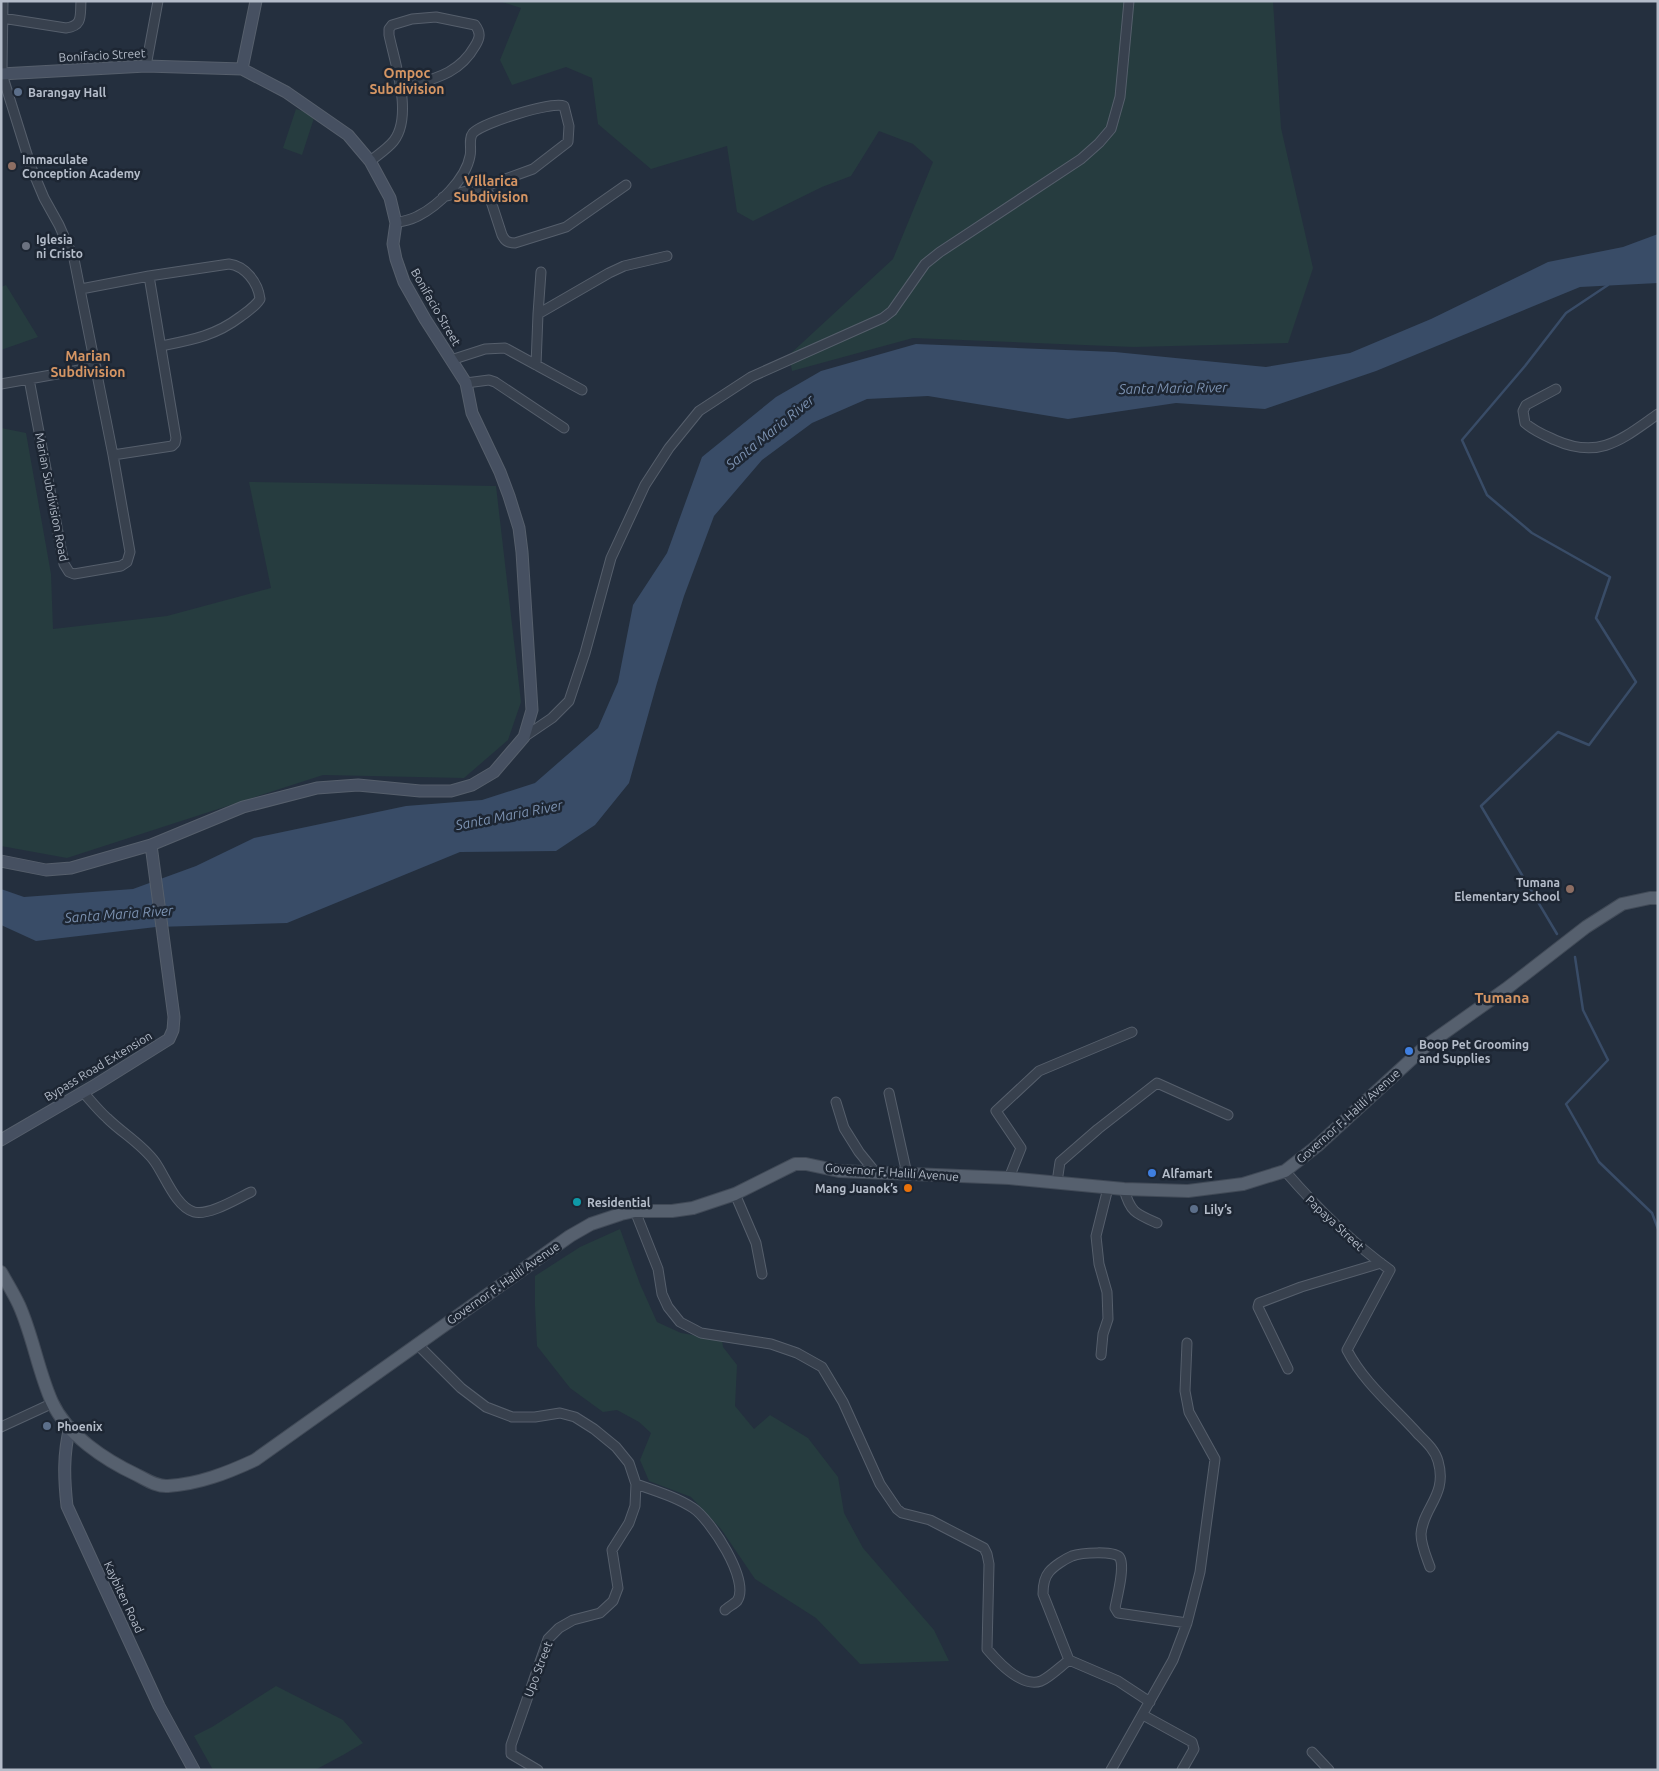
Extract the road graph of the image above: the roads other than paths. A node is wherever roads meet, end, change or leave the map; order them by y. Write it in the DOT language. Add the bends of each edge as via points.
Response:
graph roads {
  1 [pos="3,1"];
  2 [pos="81,1"];
  3 [pos="158,1"];
  4 [pos="256,1"];
  5 [pos="1128,1"];
  6 [pos="2,18"];
  7 [pos="146,66"];
  8 [pos="242,69"];
  9 [pos="1,74"];
  10 [pos="400,89"];
  11 [pos="370,161"];
  12 [pos="626,185"];
  13 [pos="486,186"];
  14 [pos="444,197"];
  15 [pos="396,223"];
  16 [pos="667,256"];
  17 [pos="541,272"];
  18 [pos="149,276"];
  19 [pos="81,289"];
  20 [pos="538,314"];
  21 [pos="161,346"];
  22 [pos="451,360"];
  23 [pos="536,365"];
  24 [pos="96,367"];
  25 [pos="29,379"];
  26 [pos="466,383"];
  27 [pos="1,384"];
  28 [pos="1556,389"];
  29 [pos="582,390"];
  30 [pos="1658,414"];
  31 [pos="564,428"];
  32 [pos="113,454"];
  33 [pos="524,736"];
  34 [pos="151,845"];
  35 [pos="1,861"];
  36 [pos="1658,898"];
  37 [pos="1132,1032"];
  38 [pos="83,1092"];
  39 [pos="889,1093"];
  40 [pos="836,1102"];
  41 [pos="1228,1115"];
  42 [pos="1,1140"];
  43 [pos="1285,1171"];
  44 [pos="876,1173"];
  45 [pos="907,1174"];
  46 [pos="1010,1178"];
  47 [pos="1057,1182"];
  48 [pos="1108,1188"];
  49 [pos="1124,1189"];
  50 [pos="251,1192"];
  51 [pos="734,1194"];
  52 [pos="635,1211"];
  53 [pos="1157,1223"];
  54 [pos="1382,1263"];
  55 [pos="1,1272"];
  56 [pos="762,1274"];
  57 [pos="1187,1343"];
  58 [pos="417,1344"];
  59 [pos="1101,1355"];
  60 [pos="1288,1369"];
  61 [pos="53,1403"];
  62 [pos="1,1427"];
  63 [pos="70,1427"];
  64 [pos="636,1484"];
  65 [pos="1430,1567"];
  66 [pos="725,1610"];
  67 [pos="1187,1623"];
  68 [pos="1069,1660"];
  69 [pos="1150,1702"];
  70 [pos="1143,1715"];
  71 [pos="1312,1752"];
  72 [pos="194,1770"];
  73 [pos="538,1770"];
  74 [pos="1112,1770"];
  75 [pos="1182,1770"];
  76 [pos="1329,1770"];
  1 -- 6 [label="street"];
  2 -- 6 [label="street" via="80,17 74,27"];
  3 -- 7 [label="street"];
  4 -- 8 [label="street"];
  5 -- 33 [label="street" via="1120,97 1111,129 1099,143 1041,187 925,264 884,318 751,377 699,411 645,485 611,558 569,701 552,718"];
  6 -- 9 [label="street"];
  7 -- 8 [label="street, Bonifacio Street"];
  7 -- 9 [label="street, Bonifacio Street"];
  8 -- 11 [label="street, Bonifacio Street" via="286,92 348,135"];
  9 -- 19 [label="street" via="31,167 69,246"];
  10 -- 10 [label="street" via="388,35 392,25 436,17 475,25 480,39 460,65 448,74"];
  10 -- 11 [label="street" via="404,110 400,126 392,143"];
  11 -- 15 [label="street, Bonifacio Street" via="390,198"];
  12 -- 13 [label="street" via="566,227 509,243 502,236"];
  13 -- 14 [label="street"];
  13 -- 14 [label="street" via="533,170 568,142 569,126 564,106 558,104 528,110 474,132 470,157"];
  14 -- 15 [label="street" via="419,216"];
  15 -- 22 [label="street, Bonifacio Street" via="392,244 404,282"];
  16 -- 20 [label="street" via="624,266"];
  17 -- 20 [label="street"];
  18 -- 19 [label="street"];
  18 -- 21 [label="street"];
  18 -- 21 [label="street" via="238,265 257,287 260,299 229,326 206,337"];
  19 -- 24 [label="street"];
  20 -- 23 [label="street"];
  21 -- 32 [label="street" via="175,443"];
  22 -- 23 [label="street" via="497,347"];
  22 -- 26 [label="street, Bonifacio Street"];
  23 -- 29 [label="street"];
  24 -- 25 [label="street"];
  24 -- 32 [label="street"];
  25 -- 27 [label="street"];
  25 -- 32 [label="street, Marian Subdivision Road" via="64,564 74,574 122,566 130,558"];
  26 -- 31 [label="street" via="495,382"];
  26 -- 33 [label="street, Bonifacio Street" via="472,413 500,472 519,528 532,710"];
  28 -- 30 [label="street" via="1526,404 1523,411 1525,423 1572,448 1597,448 1618,441"];
  33 -- 34 [label="street" via="494,772 472,785 451,791 358,785 318,788 243,807"];
  34 -- 35 [label="street" via="71,868 46,870"];
  34 -- 38 [label="street, Bypass Road Extension" via="174,1017 173,1030 168,1039"];
  36 -- 43 [label="main road, Governor F. Halili Avenue" via="1622,904 1586,927 1427,1045 1317,1146"];
  37 -- 46 [label="street" via="1039,1071 996,1111 1021,1148"];
  38 -- 42 [label="street, Bypass Road Extension"];
  38 -- 50 [label="street" via="154,1162 184,1207 195,1213 206,1212"];
  39 -- 45 [label="street"];
  40 -- 44 [label="street" via="844,1128"];
  41 -- 47 [label="street" via="1156,1082 1060,1162"];
  43 -- 49 [label="main road, Governor F. Halili Avenue" via="1243,1184 1188,1191"];
  43 -- 54 [label="street, Papaya Street" via="1325,1215"];
  44 -- 45 [label="main road, Governor F. Halili Avenue"];
  44 -- 51 [label="main road, Governor F. Halili Avenue" via="795,1164"];
  45 -- 46 [label="main road, Governor F. Halili Avenue"];
  46 -- 47 [label="main road, Governor F. Halili Avenue"];
  47 -- 48 [label="main road, Governor F. Halili Avenue"];
  48 -- 49 [label="main road, Governor F. Halili Avenue"];
  48 -- 59 [label="street" via="1096,1236 1107,1292 1108,1319"];
  49 -- 53 [label="street" via="1128,1205"];
  51 -- 52 [label="main road, Governor F. Halili Avenue" via="693,1208"];
  51 -- 56 [label="street" via="756,1244"];
  52 -- 58 [label="main road, Governor F. Halili Avenue" via="606,1218 570,1236"];
  52 -- 68 [label="street" via="658,1269 662,1294 680,1322 701,1333 770,1344 797,1353 822,1367 843,1402 880,1484 897,1509 930,1520 984,1548 989,1564 986,1643 992,1655 1018,1678 1030,1683 1042,1681"];
  54 -- 60 [label="street" via="1259,1303 1261,1315"];
  54 -- 65 [label="street, Papaya Street" via="1390,1270 1346,1350 1359,1372 1401,1414 1438,1461 1440,1484 1421,1534"];
  55 -- 61 [label="main road, Governor F. Halili Avenue" via="20,1305"];
  57 -- 67 [label="street" via="1189,1412 1216,1459 1200,1572"];
  58 -- 63 [label="main road, Governor F. Halili Avenue" via="255,1460 205,1480 157,1485 112,1463"];
  58 -- 64 [label="street, Upo Street" via="461,1388 486,1407 512,1416 560,1413 594,1429 629,1463"];
  61 -- 62 [label="street"];
  61 -- 63 [label="main road, Governor F. Halili Avenue"];
  63 -- 72 [label="street, Kaybiten Road" via="64,1478 68,1506 159,1706"];
  64 -- 66 [label="street" via="669,1495 695,1509 716,1532 732,1559 740,1588 738,1600"];
  64 -- 73 [label="street, Upo Street" via="635,1506 629,1523 612,1550 618,1588 613,1600 600,1613 573,1620 558,1628 548,1639 511,1745 511,1754"];
  67 -- 68 [label="street" via="1118,1613 1114,1608 1122,1567 1119,1556 1073,1556 1049,1572 1043,1584 1043,1594"];
  67 -- 69 [label="street" via="1173,1660"];
  68 -- 69 [label="street" via="1118,1681"];
  69 -- 70 [label="street"];
  70 -- 74 [label="street"];
  70 -- 75 [label="street" via="1192,1742 1194,1750"];
  71 -- 76 [label="street"];
}
